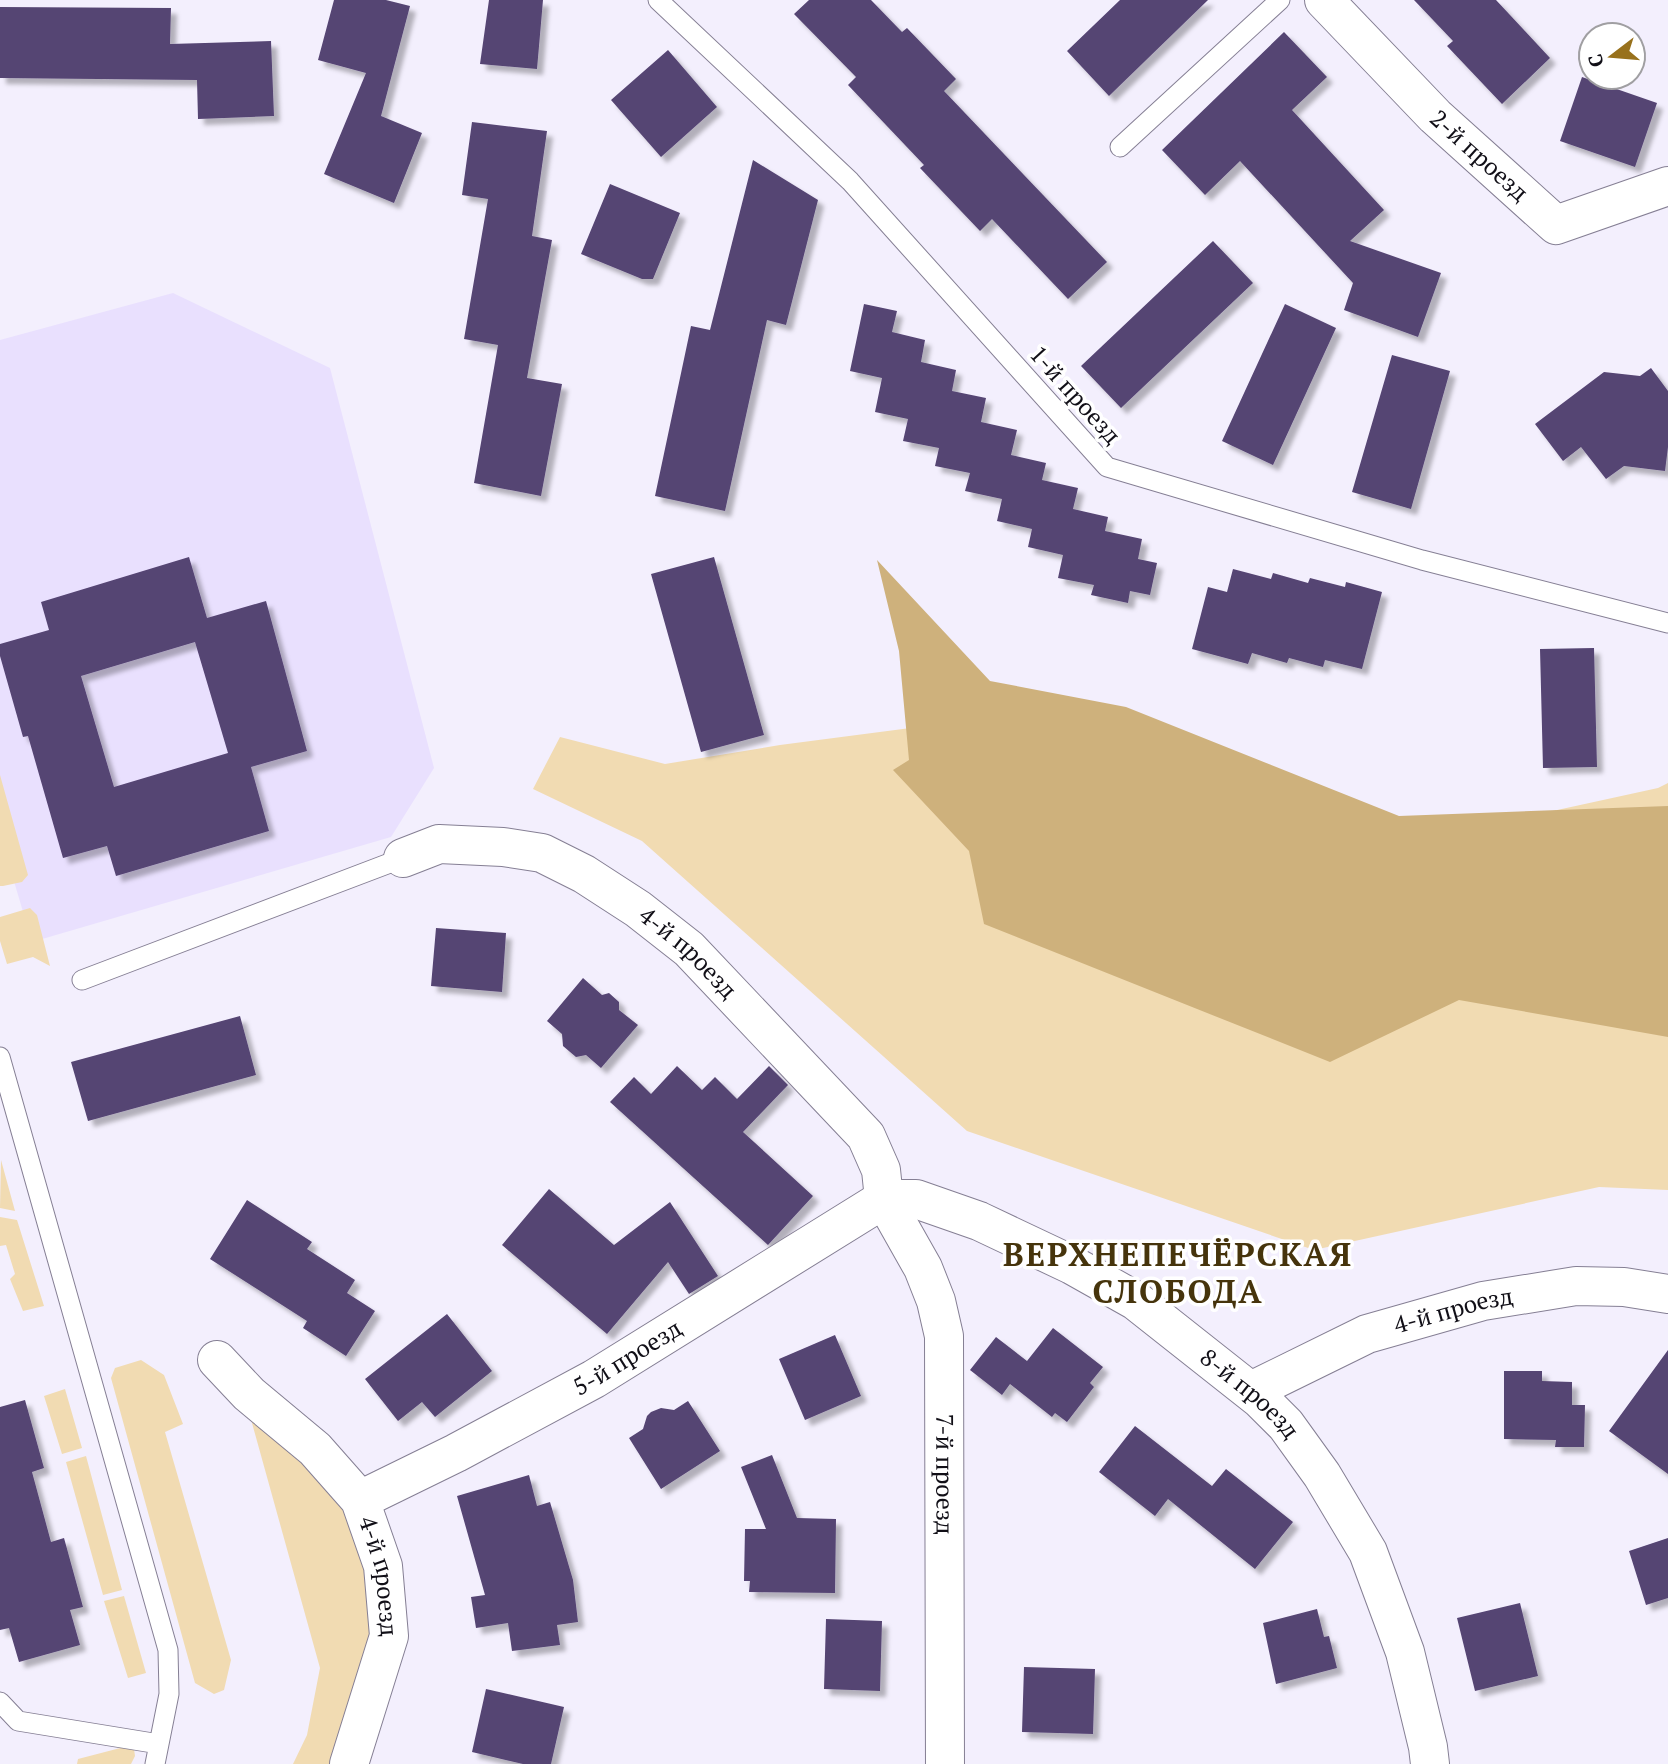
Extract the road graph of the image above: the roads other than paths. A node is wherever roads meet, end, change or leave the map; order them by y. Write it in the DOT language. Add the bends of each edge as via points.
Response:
graph roads {
  1 [pos="658,0"];
  2 [pos="1280,0"];
  3 [pos="1324,0"];
  4 [pos="1120,147"];
  5 [pos="1668,186"];
  6 [pos="1668,623"];
  7 [pos="403,858"];
  8 [pos="82,980"];
  9 [pos="0,1057"];
  10 [pos="6,1099"];
  11 [pos="884,1199"];
  12 [pos="1668,1294"];
  13 [pos="217,1360"];
  14 [pos="1251,1391"];
  15 [pos="360,1500"];
  16 [pos="0,1702"];
  17 [pos="159,1744"];
  18 [pos="155,1764"];
  19 [pos="349,1764"];
  20 [pos="945,1764"];
  21 [pos="1430,1764"];
  1 -- 6 [label="lane, 1-й проезд" via="850,181 1107,467 1422,560"];
  2 -- 4 [label="lane"];
  3 -- 5 [label="street, 2-й проезд" via="1434,116 1556,225"];
  7 -- 8 [label="lane"];
  7 -- 11 [label="street, 4-й проезд" via="439,844 542,853 638,909 689,949 866,1136 881,1170"];
  9 -- 10 [label="lane"];
  10 -- 17 [label="lane" via="168,1650 169,1694"];
  11 -- 14 [label="street, 8-й проезд" via="916,1199 979,1221 1072,1265 1136,1301"];
  11 -- 15 [label="street, 5-й проезд" via="594,1379"];
  11 -- 20 [label="street, 7-й проезд" via="923,1268 944,1336"];
  12 -- 14 [label="street, 4-й проезд" via="1576,1286 1483,1301 1367,1334"];
  13 -- 15 [label="street, 4-й проезд" via="248,1394 315,1449"];
  14 -- 21 [label="street, 8-й проезд" via="1286,1424 1368,1552 1405,1652"];
  15 -- 19 [label="street, 4-й проезд" via="383,1566 389,1636"];
  16 -- 17 [label="lane" via="18,1721"];
  17 -- 18 [label="lane"];
}
